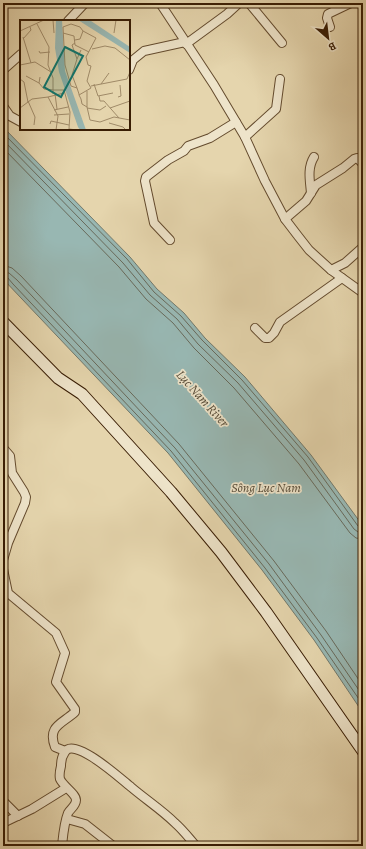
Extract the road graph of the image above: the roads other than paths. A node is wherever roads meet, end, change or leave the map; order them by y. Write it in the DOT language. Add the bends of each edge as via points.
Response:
graph roads {
  1 [pos="85,3"];
  2 [pos="160,3"];
  3 [pos="239,3"];
  4 [pos="248,3"];
  5 [pos="351,3"];
  6 [pos="69,20"];
  7 [pos="330,27"];
  8 [pos="282,42"];
  9 [pos="186,43"];
  10 [pos="20,55"];
  11 [pos="130,68"];
  12 [pos="3,70"];
  13 [pos="280,79"];
  14 [pos="3,106"];
  15 [pos="20,121"];
  16 [pos="236,122"];
  17 [pos="245,137"];
  18 [pos="314,157"];
  19 [pos="363,164"];
  20 [pos="311,194"];
  21 [pos="285,219"];
  22 [pos="170,240"];
  23 [pos="363,247"];
  24 [pos="331,270"];
  25 [pos="342,278"];
  26 [pos="363,293"];
  27 [pos="3,322"];
  28 [pos="255,328"];
  29 [pos="3,448"];
  30 [pos="3,560"];
  31 [pos="3,569"];
  32 [pos="65,751"];
  33 [pos="363,751"];
  34 [pos="66,788"];
  35 [pos="3,801"];
  36 [pos="18,816"];
  37 [pos="67,819"];
  38 [pos="3,823"];
  39 [pos="62,846"];
  40 [pos="113,846"];
  41 [pos="196,846"];
  1 -- 6 [label="street"];
  2 -- 9 [label="street"];
  3 -- 9 [label="street"];
  4 -- 8 [label="street"];
  5 -- 7 [label="street" via="328,14"];
  9 -- 11 [label="street" via="144,51 133,60"];
  9 -- 16 [label="street"];
  10 -- 12 [label="street"];
  13 -- 17 [label="street" via="276,108"];
  14 -- 15 [label="street" via="10,116"];
  16 -- 17 [label="street"];
  16 -- 22 [label="street" via="210,138 188,146 146,177 154,223"];
  17 -- 21 [label="street"];
  18 -- 20 [label="street" via="310,169"];
  19 -- 20 [label="street" via="357,158 354,159 322,180"];
  20 -- 21 [label="street"];
  21 -- 24 [label="street" via="309,250"];
  23 -- 24 [label="street" via="345,263"];
  24 -- 25 [label="street"];
  25 -- 26 [label="street"];
  25 -- 28 [label="street" via="280,322 269,338 265,338"];
  27 -- 33 [label="street" via="58,378 82,394 171,492 266,612"];
  29 -- 30 [label="street" via="10,456 12,474 26,497"];
  31 -- 32 [label="street" via="8,593 56,633 65,653 56,682 75,708 75,712 54,728 52,735 55,747"];
  32 -- 34 [label="street" via="60,779"];
  32 -- 41 [label="street" via="78,750 90,755 113,771 175,823"];
  34 -- 36 [label="street"];
  34 -- 37 [label="street" via="76,800"];
  35 -- 36 [label="street"];
  36 -- 38 [label="street"];
  37 -- 39 [label="street"];
  37 -- 40 [label="street" via="85,824"];
}
